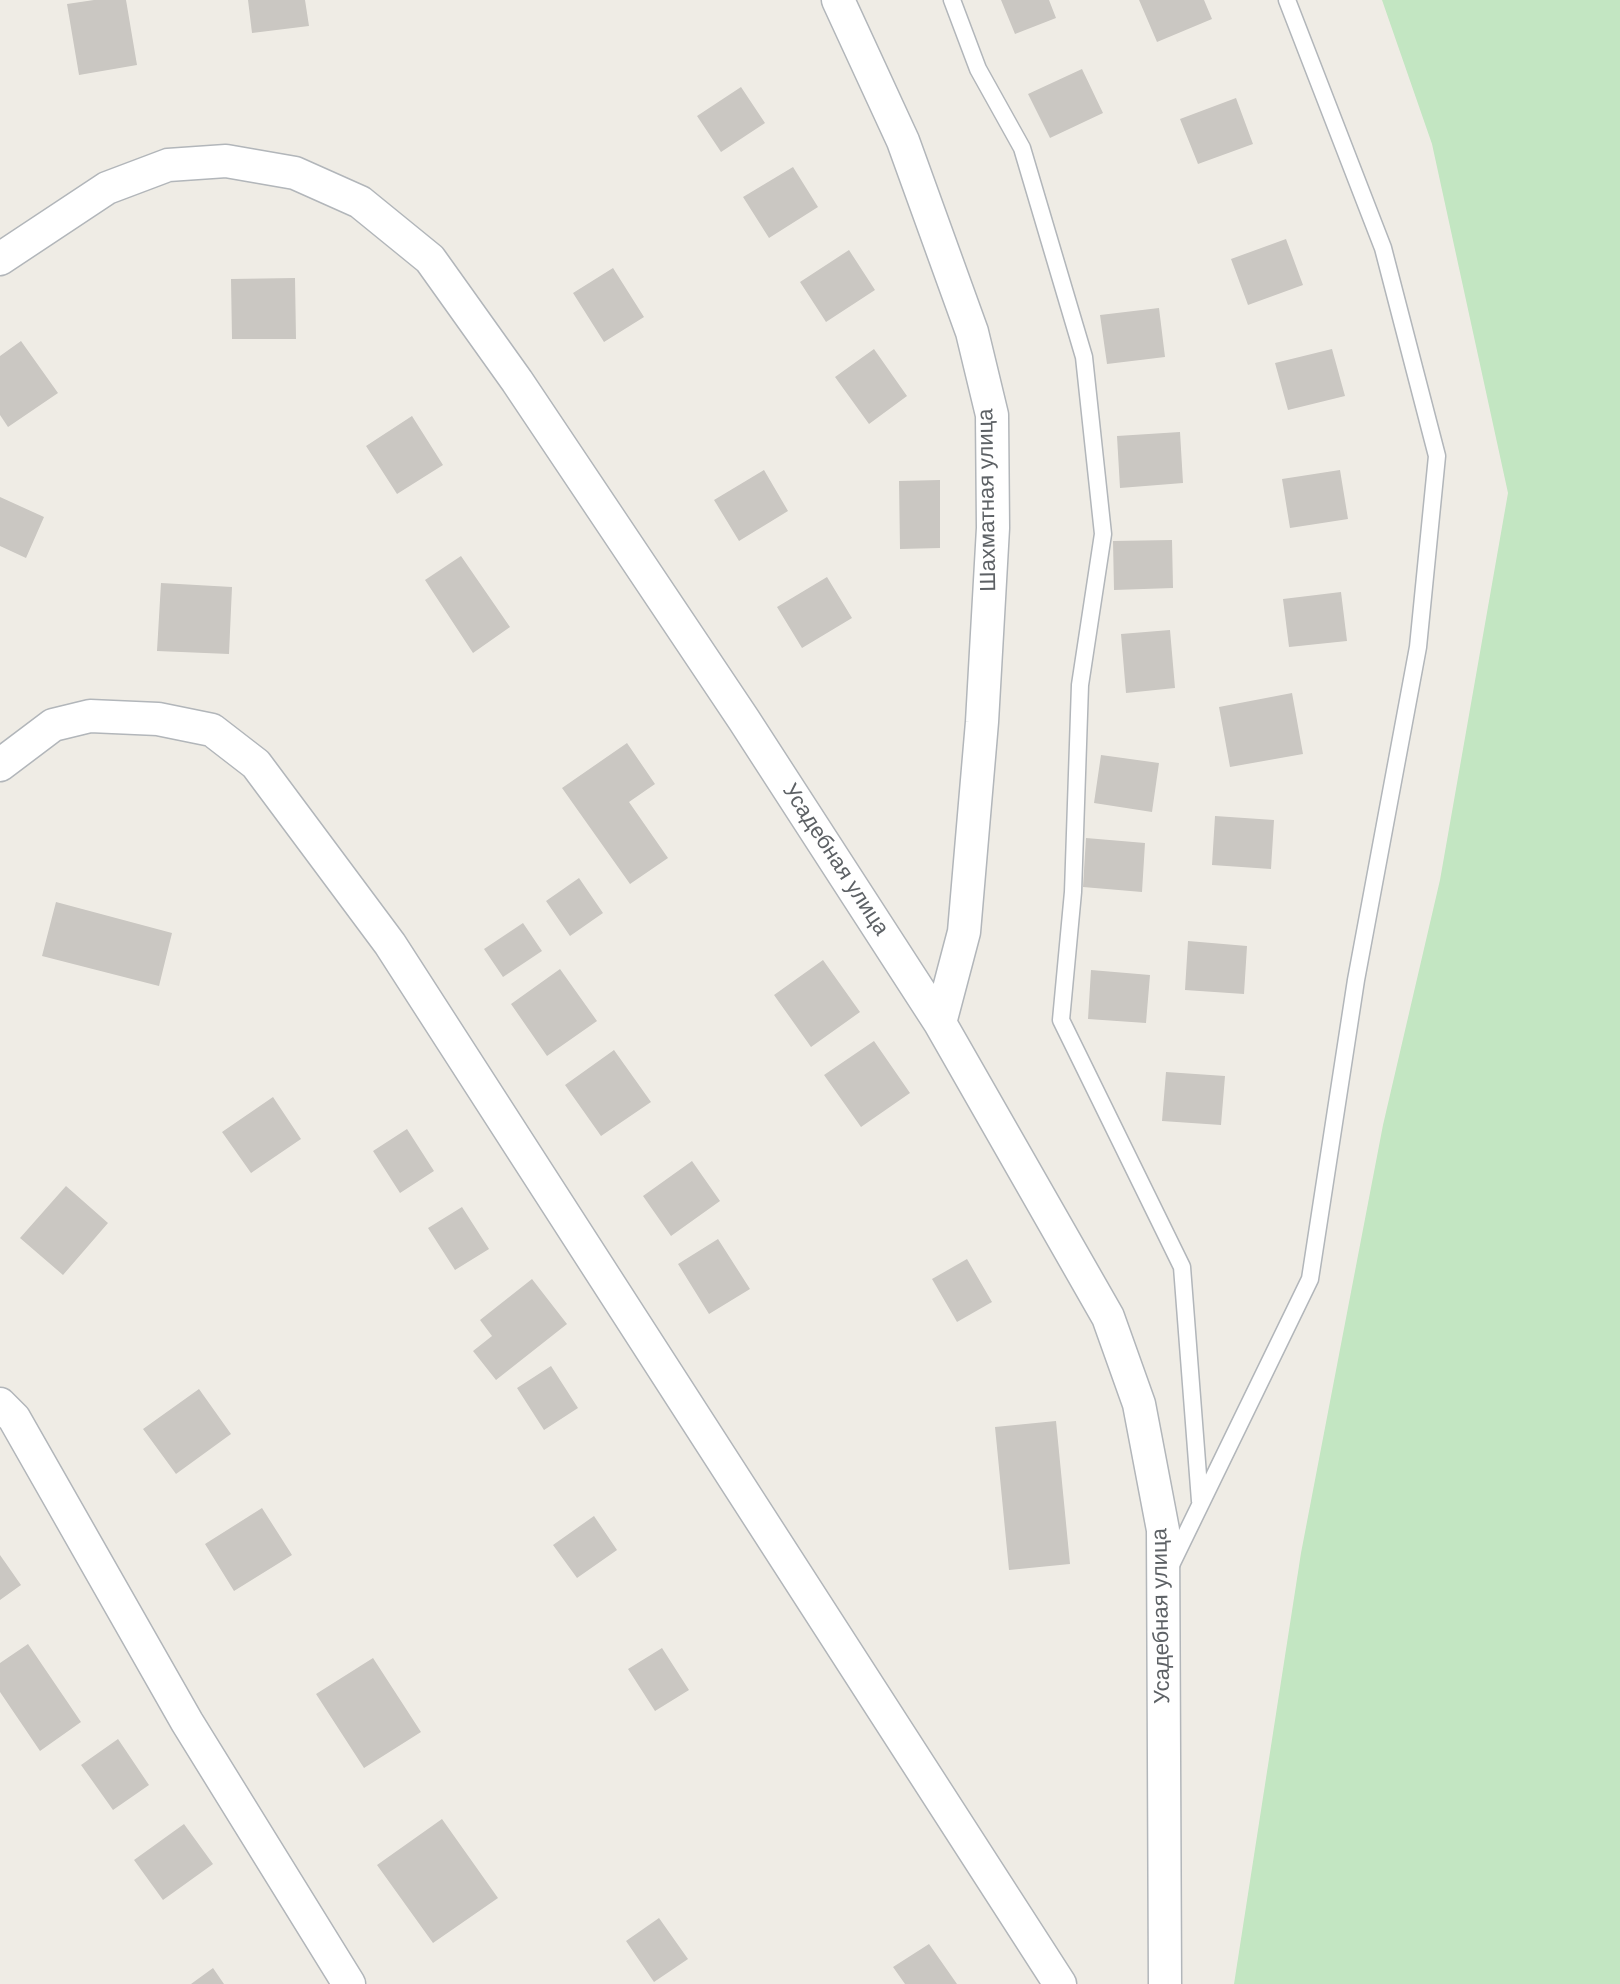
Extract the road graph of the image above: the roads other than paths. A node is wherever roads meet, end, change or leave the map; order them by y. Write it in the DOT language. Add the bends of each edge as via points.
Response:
graph roads {
  1 [pos="838,0"];
  2 [pos="952,0"];
  3 [pos="1287,0"];
  4 [pos="0,259"];
  5 [pos="0,765"];
  6 [pos="940,1023"];
  7 [pos="0,1404"];
  8 [pos="1200,1505"];
  9 [pos="1164,1580"];
  10 [pos="349,1984"];
  11 [pos="1060,1984"];
  12 [pos="1165,1984"];
  1 -- 6 [label="street, Шахматная улица" via="903,141 972,332 992,415 993,528 981,737 964,932"];
  2 -- 8 [label="lane" via="978,69 1022,148 1084,357 1103,534 1080,685 1073,892 1061,1020 1182,1267"];
  3 -- 8 [label="lane" via="1383,248 1437,456 1418,647 1356,980 1310,1279"];
  4 -- 6 [label="street, Усадебная улица" via="107,188 168,165 226,161 295,173 360,202 384,221 430,259 517,381"];
  5 -- 11 [label="street" via="53,725 90,716 158,719 212,730 256,764 390,944"];
  6 -- 9 [label="street, Усадебная улица" via="1108,1317 1139,1404 1163,1530"];
  7 -- 10 [label="street" via="14,1418 187,1722"];
  8 -- 9 [label="lane"];
  9 -- 12 [label="street, Усадебная улица"];
}
